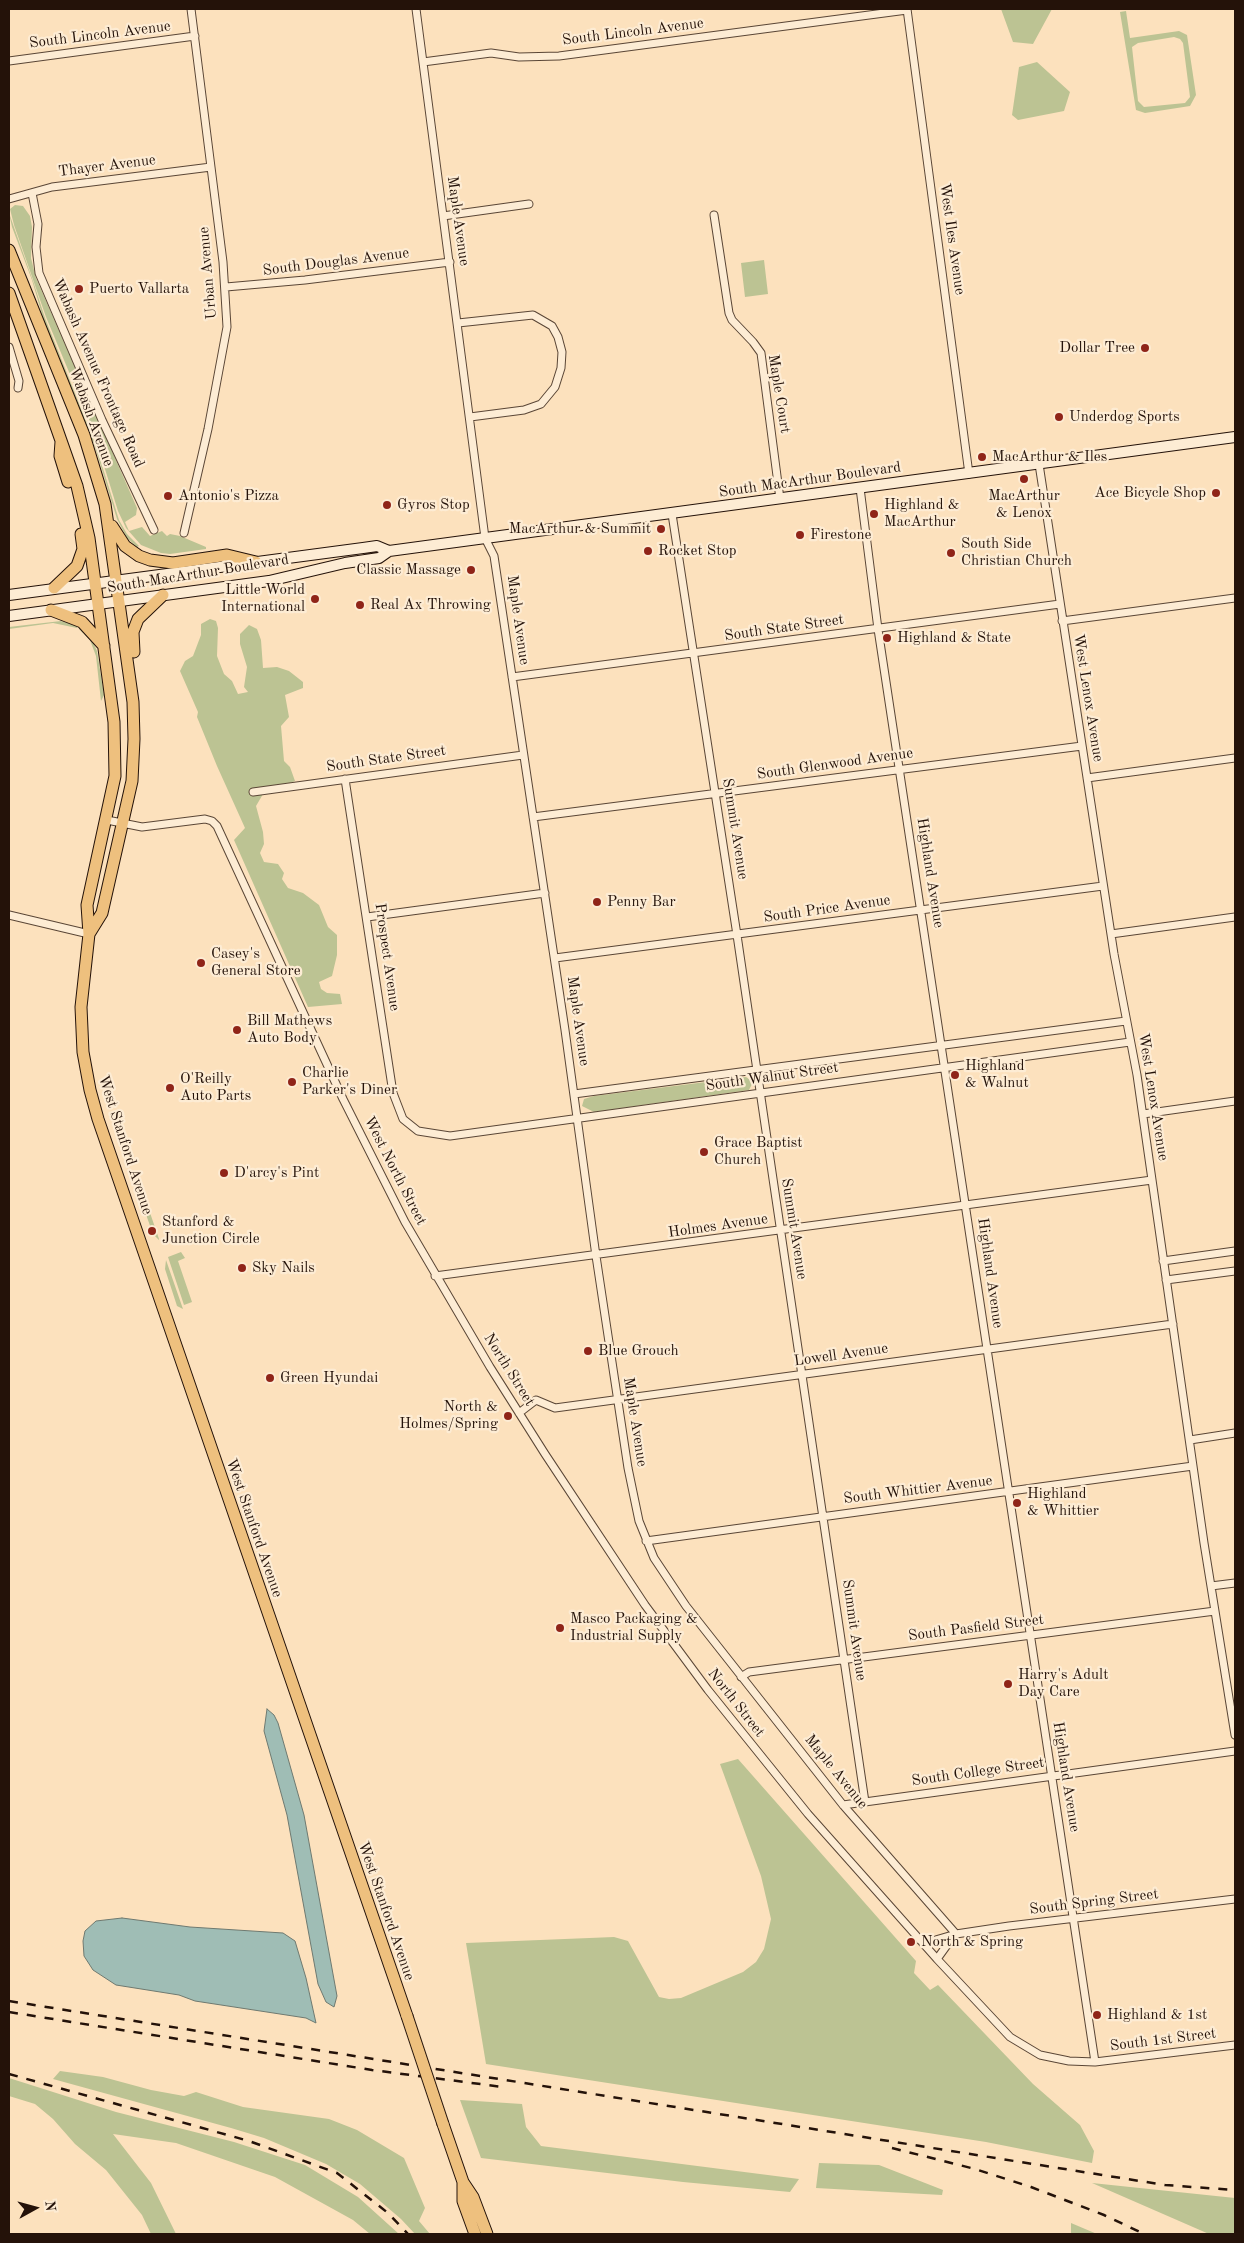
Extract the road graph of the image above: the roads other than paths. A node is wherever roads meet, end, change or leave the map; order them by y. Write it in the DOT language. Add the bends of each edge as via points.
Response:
graph roads {
  1 [pos="191,9"];
  2 [pos="416,9"];
  3 [pos="907,9"];
  4 [pos="195,36"];
  5 [pos="9,61"];
  6 [pos="423,62"];
  7 [pos="211,166"];
  8 [pos="32,192"];
  9 [pos="9,199"];
  10 [pos="529,204"];
  11 [pos="714,215"];
  12 [pos="443,216"];
  13 [pos="9,250"];
  14 [pos="450,262"];
  15 [pos="226,287"];
  16 [pos="9,293"];
  17 [pos="458,323"];
  18 [pos="9,348"];
  19 [pos="18,388"];
  20 [pos="470,417"];
  21 [pos="1235,437"];
  22 [pos="62,438"];
  23 [pos="1039,464"];
  24 [pos="969,474"];
  25 [pos="860,488"];
  26 [pos="780,499"];
  27 [pos="106,508"];
  28 [pos="672,514"];
  29 [pos="154,530"];
  30 [pos="184,533"];
  31 [pos="485,538"];
  32 [pos="389,551"];
  33 [pos="256,562"];
  34 [pos="117,580"];
  35 [pos="96,583"];
  36 [pos="54,588"];
  37 [pos="9,594"];
  38 [pos="163,596"];
  39 [pos="1235,598"];
  40 [pos="120,602"];
  41 [pos="98,604"];
  42 [pos="1060,604"];
  43 [pos="52,610"];
  44 [pos="9,616"];
  45 [pos="1062,622"];
  46 [pos="878,629"];
  47 [pos="104,646"];
  48 [pos="695,654"];
  49 [pos="512,677"];
  50 [pos="133,702"];
  51 [pos="1082,746"];
  52 [pos="523,755"];
  53 [pos="1235,758"];
  54 [pos="900,770"];
  55 [pos="1087,778"];
  56 [pos="345,779"];
  57 [pos="253,792"];
  58 [pos="715,794"];
  59 [pos="532,817"];
  60 [pos="107,820"];
  61 [pos="123,824"];
  62 [pos="1103,886"];
  63 [pos="544,893"];
  64 [pos="921,911"];
  65 [pos="9,915"];
  66 [pos="367,917"];
  67 [pos="1235,917"];
  68 [pos="89,934"];
  69 [pos="1111,934"];
  70 [pos="737,935"];
  71 [pos="554,958"];
  72 [pos="1126,1022"];
  73 [pos="1130,1042"];
  74 [pos="942,1048"];
  75 [pos="945,1066"];
  76 [pos="757,1072"];
  77 [pos="760,1093"];
  78 [pos="574,1094"];
  79 [pos="1235,1102"];
  80 [pos="1143,1114"];
  81 [pos="578,1118"];
  82 [pos="418,1131"];
  83 [pos="1152,1180"];
  84 [pos="966,1206"];
  85 [pos="781,1231"];
  86 [pos="1235,1250"];
  87 [pos="596,1256"];
  88 [pos="1163,1261"];
  89 [pos="1235,1271"];
  90 [pos="435,1276"];
  91 [pos="1166,1280"];
  92 [pos="1172,1324"];
  93 [pos="987,1348"];
  94 [pos="802,1374"];
  95 [pos="618,1399"];
  96 [pos="519,1413"];
  97 [pos="1235,1433"];
  98 [pos="1190,1440"];
  99 [pos="1193,1466"];
  100 [pos="1008,1492"];
  101 [pos="823,1517"];
  102 [pos="646,1541"];
  103 [pos="1235,1583"];
  104 [pos="1211,1586"];
  105 [pos="1215,1611"];
  106 [pos="1030,1634"];
  107 [pos="844,1659"];
  108 [pos="741,1677"];
  109 [pos="1235,1735"];
  110 [pos="1235,1751"];
  111 [pos="1052,1775"];
  112 [pos="865,1802"];
  113 [pos="843,1805"];
  114 [pos="1235,1899"];
  115 [pos="1074,1919"];
  116 [pos="956,1934"];
  117 [pos="920,1940"];
  118 [pos="937,1959"];
  119 [pos="1235,2045"];
  120 [pos="1095,2062"];
  121 [pos="463,2182"];
  122 [pos="475,2234"];
  123 [pos="487,2234"];
  1 -- 4 [label="street, Urban Avenue"];
  2 -- 6 [label="street, Maple Avenue"];
  3 -- 6 [label="street, South Lincoln Avenue" via="545,57 519,58 491,53"];
  3 -- 24 [label="street, West Iles Avenue"];
  4 -- 5 [label="street, South Lincoln Avenue"];
  4 -- 7 [label="street, Urban Avenue"];
  6 -- 12 [label="street, Maple Avenue"];
  7 -- 8 [label="street, Thayer Avenue"];
  7 -- 15 [label="street, Urban Avenue"];
  8 -- 9 [label="street, Thayer Avenue"];
  8 -- 29 [label="street, Wabash Avenue Frontage Road" via="38,224 39,273 102,420"];
  10 -- 12 [label="street"];
  11 -- 26 [label="street, Maple Court" via="729,313 761,353"];
  12 -- 14 [label="street, Maple Avenue"];
  13 -- 27 [label="main road, Wabash Avenue" via="84,435"];
  14 -- 15 [label="street, South Douglas Avenue"];
  14 -- 17 [label="street, Maple Avenue"];
  15 -- 30 [label="street, Urban Avenue" via="227,327"];
  16 -- 22 [label="main road"];
  17 -- 20 [label="street, Maple Avenue"];
  17 -- 20 [label="street" via="533,315 552,326 562,352 555,387 541,404 524,410"];
  18 -- 19 [label="street" via="19,381"];
  20 -- 31 [label="street, Maple Avenue"];
  21 -- 23 [label="main road, South MacArthur Boulevard"];
  22 -- 35 [label="main road" via="83,510"];
  22 -- 36 [label="main road" via="60,456 83,549 77,566"];
  23 -- 24 [label="main road, South MacArthur Boulevard"];
  23 -- 42 [label="street, West Lenox Avenue"];
  24 -- 25 [label="main road, South MacArthur Boulevard"];
  25 -- 26 [label="main road, South MacArthur Boulevard"];
  25 -- 46 [label="street, Highland Avenue"];
  26 -- 28 [label="main road, South MacArthur Boulevard"];
  27 -- 33 [label="main road" via="111,525 125,546 150,560 173,563 227,555"];
  27 -- 34 [label="main road, Wabash Avenue"];
  28 -- 31 [label="main road, South MacArthur Boulevard"];
  28 -- 48 [label="street, Summit Avenue"];
  31 -- 32 [label="main road, South MacArthur Boulevard"];
  31 -- 49 [label="street, Maple Avenue" via="494,556"];
  32 -- 33 [label="main road, South MacArthur Boulevard" via="377,546"];
  32 -- 38 [label="main road, South MacArthur Boulevard" via="379,558 269,581"];
  33 -- 34 [label="main road, South MacArthur Boulevard"];
  34 -- 35 [label="main road, South MacArthur Boulevard"];
  34 -- 40 [label="main road, Wabash Avenue"];
  35 -- 36 [label="main road, South MacArthur Boulevard"];
  35 -- 41 [label="main road"];
  36 -- 37 [label="main road, South MacArthur Boulevard"];
  38 -- 40 [label="main road, South MacArthur Boulevard"];
  38 -- 50 [label="main road" via="142,613 133,632 139,689"];
  39 -- 45 [label="street"];
  40 -- 41 [label="main road, South MacArthur Boulevard"];
  40 -- 50 [label="main road, West Stanford Avenue"];
  41 -- 43 [label="main road, South MacArthur Boulevard"];
  41 -- 47 [label="main road, West Stanford Avenue"];
  42 -- 45 [label="street, West Lenox Avenue"];
  42 -- 46 [label="street, South State Street"];
  43 -- 44 [label="main road, South MacArthur Boulevard"];
  43 -- 47 [label="main road" via="82,622"];
  45 -- 51 [label="street, West Lenox Avenue"];
  46 -- 48 [label="street, South State Street"];
  46 -- 54 [label="street, Highland Avenue"];
  47 -- 60 [label="main road, West Stanford Avenue" via="115,750 115,776"];
  48 -- 49 [label="street, South State Street"];
  48 -- 58 [label="street, Summit Avenue"];
  49 -- 52 [label="street, Maple Avenue"];
  50 -- 61 [label="main road, West Stanford Avenue" via="134,758"];
  51 -- 54 [label="street, South Glenwood Avenue"];
  51 -- 55 [label="street, West Lenox Avenue"];
  52 -- 56 [label="street, South State Street"];
  52 -- 59 [label="street, Maple Avenue"];
  53 -- 55 [label="street"];
  54 -- 58 [label="street, South Glenwood Avenue"];
  54 -- 64 [label="street, Highland Avenue"];
  55 -- 62 [label="street, West Lenox Avenue"];
  56 -- 57 [label="street, South State Street"];
  56 -- 66 [label="street, Prospect Avenue"];
  58 -- 59 [label="street, South Glenwood Avenue"];
  58 -- 70 [label="street, Summit Avenue"];
  59 -- 63 [label="street, Maple Avenue"];
  60 -- 61 [label="street, West North Street"];
  60 -- 68 [label="main road, West Stanford Avenue" via="87,905"];
  61 -- 68 [label="main road, West Stanford Avenue" via="102,913"];
  61 -- 90 [label="street, West North Street" via="152,827 205,819 212,820 217,826 366,1147"];
  62 -- 64 [label="street, South Price Avenue"];
  62 -- 69 [label="street, West Lenox Avenue"];
  63 -- 66 [label="street"];
  63 -- 71 [label="street, Maple Avenue"];
  64 -- 70 [label="street, South Price Avenue"];
  64 -- 74 [label="street, Highland Avenue"];
  65 -- 68 [label="street"];
  66 -- 82 [label="street, Prospect Avenue" via="393,1093 403,1119"];
  67 -- 69 [label="street"];
  68 -- 121 [label="main road, West Stanford Avenue, bridge" via="81,1007 83,1052 93,1105"];
  69 -- 72 [label="street, West Lenox Avenue"];
  70 -- 71 [label="street, South Price Avenue"];
  70 -- 76 [label="street, Summit Avenue"];
  71 -- 78 [label="street, Maple Avenue"];
  72 -- 73 [label="street, West Lenox Avenue"];
  72 -- 74 [label="street, South Walnut Street"];
  73 -- 75 [label="street, South Walnut Street"];
  73 -- 80 [label="street, West Lenox Avenue"];
  74 -- 75 [label="street, Highland Avenue"];
  74 -- 76 [label="street, South Walnut Street"];
  75 -- 77 [label="street, South Walnut Street"];
  75 -- 84 [label="street, Highland Avenue"];
  76 -- 77 [label="street, Summit Avenue"];
  76 -- 78 [label="street, South Walnut Street"];
  77 -- 81 [label="street, South Walnut Street"];
  77 -- 85 [label="street, Summit Avenue"];
  78 -- 81 [label="street, Maple Avenue"];
  79 -- 80 [label="street"];
  80 -- 83 [label="street, West Lenox Avenue"];
  81 -- 82 [label="street, South Walnut Street" via="450,1136"];
  81 -- 87 [label="street, Maple Avenue"];
  83 -- 84 [label="street, Holmes Avenue"];
  83 -- 88 [label="street, West Lenox Avenue"];
  84 -- 85 [label="street, Holmes Avenue"];
  84 -- 93 [label="street, Highland Avenue"];
  85 -- 87 [label="street, Holmes Avenue"];
  85 -- 94 [label="street, Summit Avenue"];
  86 -- 88 [label="street"];
  87 -- 90 [label="street, Holmes Avenue"];
  87 -- 95 [label="street, Maple Avenue"];
  88 -- 91 [label="street, West Lenox Avenue"];
  89 -- 91 [label="street"];
  90 -- 96 [label="street, North Street"];
  91 -- 92 [label="street, West Lenox Avenue"];
  92 -- 93 [label="street, Lowell Avenue"];
  92 -- 98 [label="street, West Lenox Avenue"];
  93 -- 94 [label="street, Lowell Avenue"];
  93 -- 100 [label="street, Highland Avenue"];
  94 -- 95 [label="street, Lowell Avenue"];
  94 -- 101 [label="street, Summit Avenue"];
  95 -- 96 [label="street, Lowell Avenue" via="555,1408 536,1400"];
  95 -- 102 [label="street, Maple Avenue" via="636,1508"];
  96 -- 117 [label="street, North Street" via="604,1546 698,1678 808,1814"];
  97 -- 98 [label="street"];
  98 -- 99 [label="street, West Lenox Avenue"];
  99 -- 100 [label="street, South Whittier Avenue"];
  99 -- 104 [label="street, West Lenox Avenue"];
  100 -- 101 [label="street, South Whittier Avenue"];
  100 -- 106 [label="street, Highland Avenue"];
  101 -- 102 [label="street, South Whittier Avenue"];
  101 -- 107 [label="street, Summit Avenue"];
  102 -- 108 [label="street, Maple Avenue" via="686,1606"];
  103 -- 104 [label="street"];
  104 -- 105 [label="street, West Lenox Avenue"];
  105 -- 106 [label="street, South Pasfield Street"];
  105 -- 109 [label="street, West Lenox Avenue"];
  106 -- 107 [label="street, South Pasfield Street"];
  106 -- 111 [label="street, Highland Avenue"];
  107 -- 108 [label="street, South Pasfield Street" via="749,1672"];
  107 -- 112 [label="street, Summit Avenue"];
  108 -- 113 [label="street, Maple Avenue"];
  110 -- 111 [label="street, South College Street"];
  111 -- 112 [label="street, South College Street"];
  111 -- 115 [label="street, Highland Avenue"];
  112 -- 113 [label="street, South College Street"];
  113 -- 116 [label="street, Maple Avenue"];
  114 -- 115 [label="street, South Spring Street"];
  115 -- 116 [label="street, South Spring Street"];
  115 -- 120 [label="street, Highland Avenue"];
  116 -- 117 [label="street, South Spring Street" via="940,1940"];
  116 -- 118 [label="street"];
  117 -- 118 [label="street, North Street"];
  118 -- 120 [label="street, North Street" via="1021,2045 1055,2059"];
  119 -- 120 [label="street, South 1st Street"];
  121 -- 122 [label="main road" via="463,2201"];
  121 -- 123 [label="main road" via="473,2196"];
}
